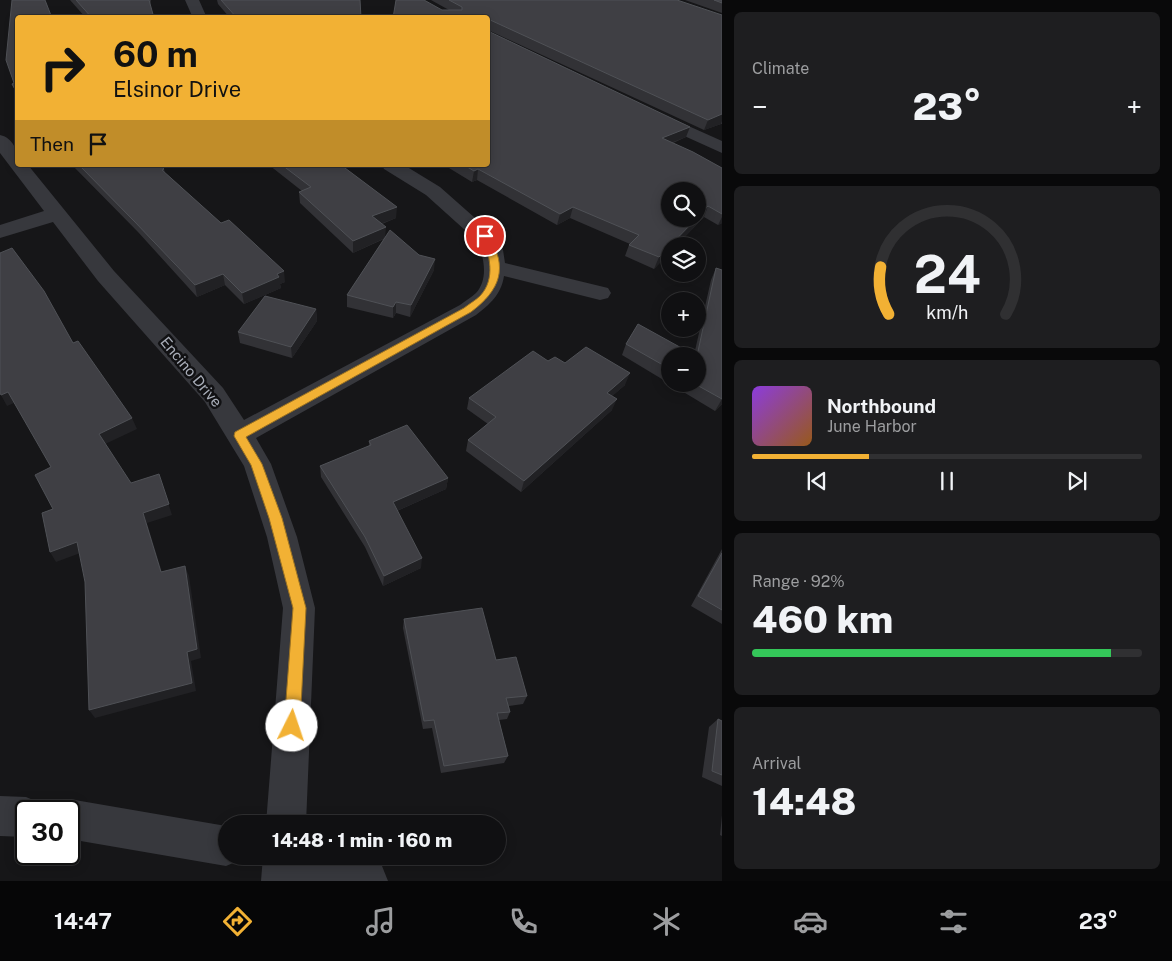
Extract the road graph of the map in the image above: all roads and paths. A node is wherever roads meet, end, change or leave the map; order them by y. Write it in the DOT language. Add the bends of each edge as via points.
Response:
graph roads {
  1 [pos="192,0"];
  2 [pos="199,15"];
  3 [pos="644,110"];
  4 [pos="0,140"];
  5 [pos="722,148"];
  6 [pos="15,161"];
  7 [pos="20,167"];
  8 [pos="394,167"];
  9 [pos="57,214"];
  10 [pos="0,232"];
  11 [pos="495,267"];
  12 [pos="600,293"];
  13 [pos="239,436"];
  14 [pos="287,815"];
  15 [pos="0,816"];
  16 [pos="15,817"];
  17 [pos="80,820"];
  18 [pos="218,845"];
  19 [pos="283,865"];
  20 [pos="314,865"];
  21 [pos="282,881"];
  22 [pos="367,881"];
  1 -- 2 [label="street"];
  3 -- 5 [label="street"];
  4 -- 6 [label="street, Encino Drive"];
  7 -- 9 [label="street, Encino Drive"];
  8 -- 11 [label="street" via="433,191 485,236"];
  9 -- 10 [label="street"];
  9 -- 13 [label="street, Encino Drive" via="106,276 214,395"];
  11 -- 12 [label="street"];
  11 -- 13 [label="street" via="492,284 485,297 468,310"];
  13 -- 14 [label="street, Encino Drive" via="257,464 276,518 299,608"];
  15 -- 16 [label="street"];
  17 -- 18 [label="street"];
  19 -- 21 [label="street"];
  20 -- 22 [label="street"];
}
